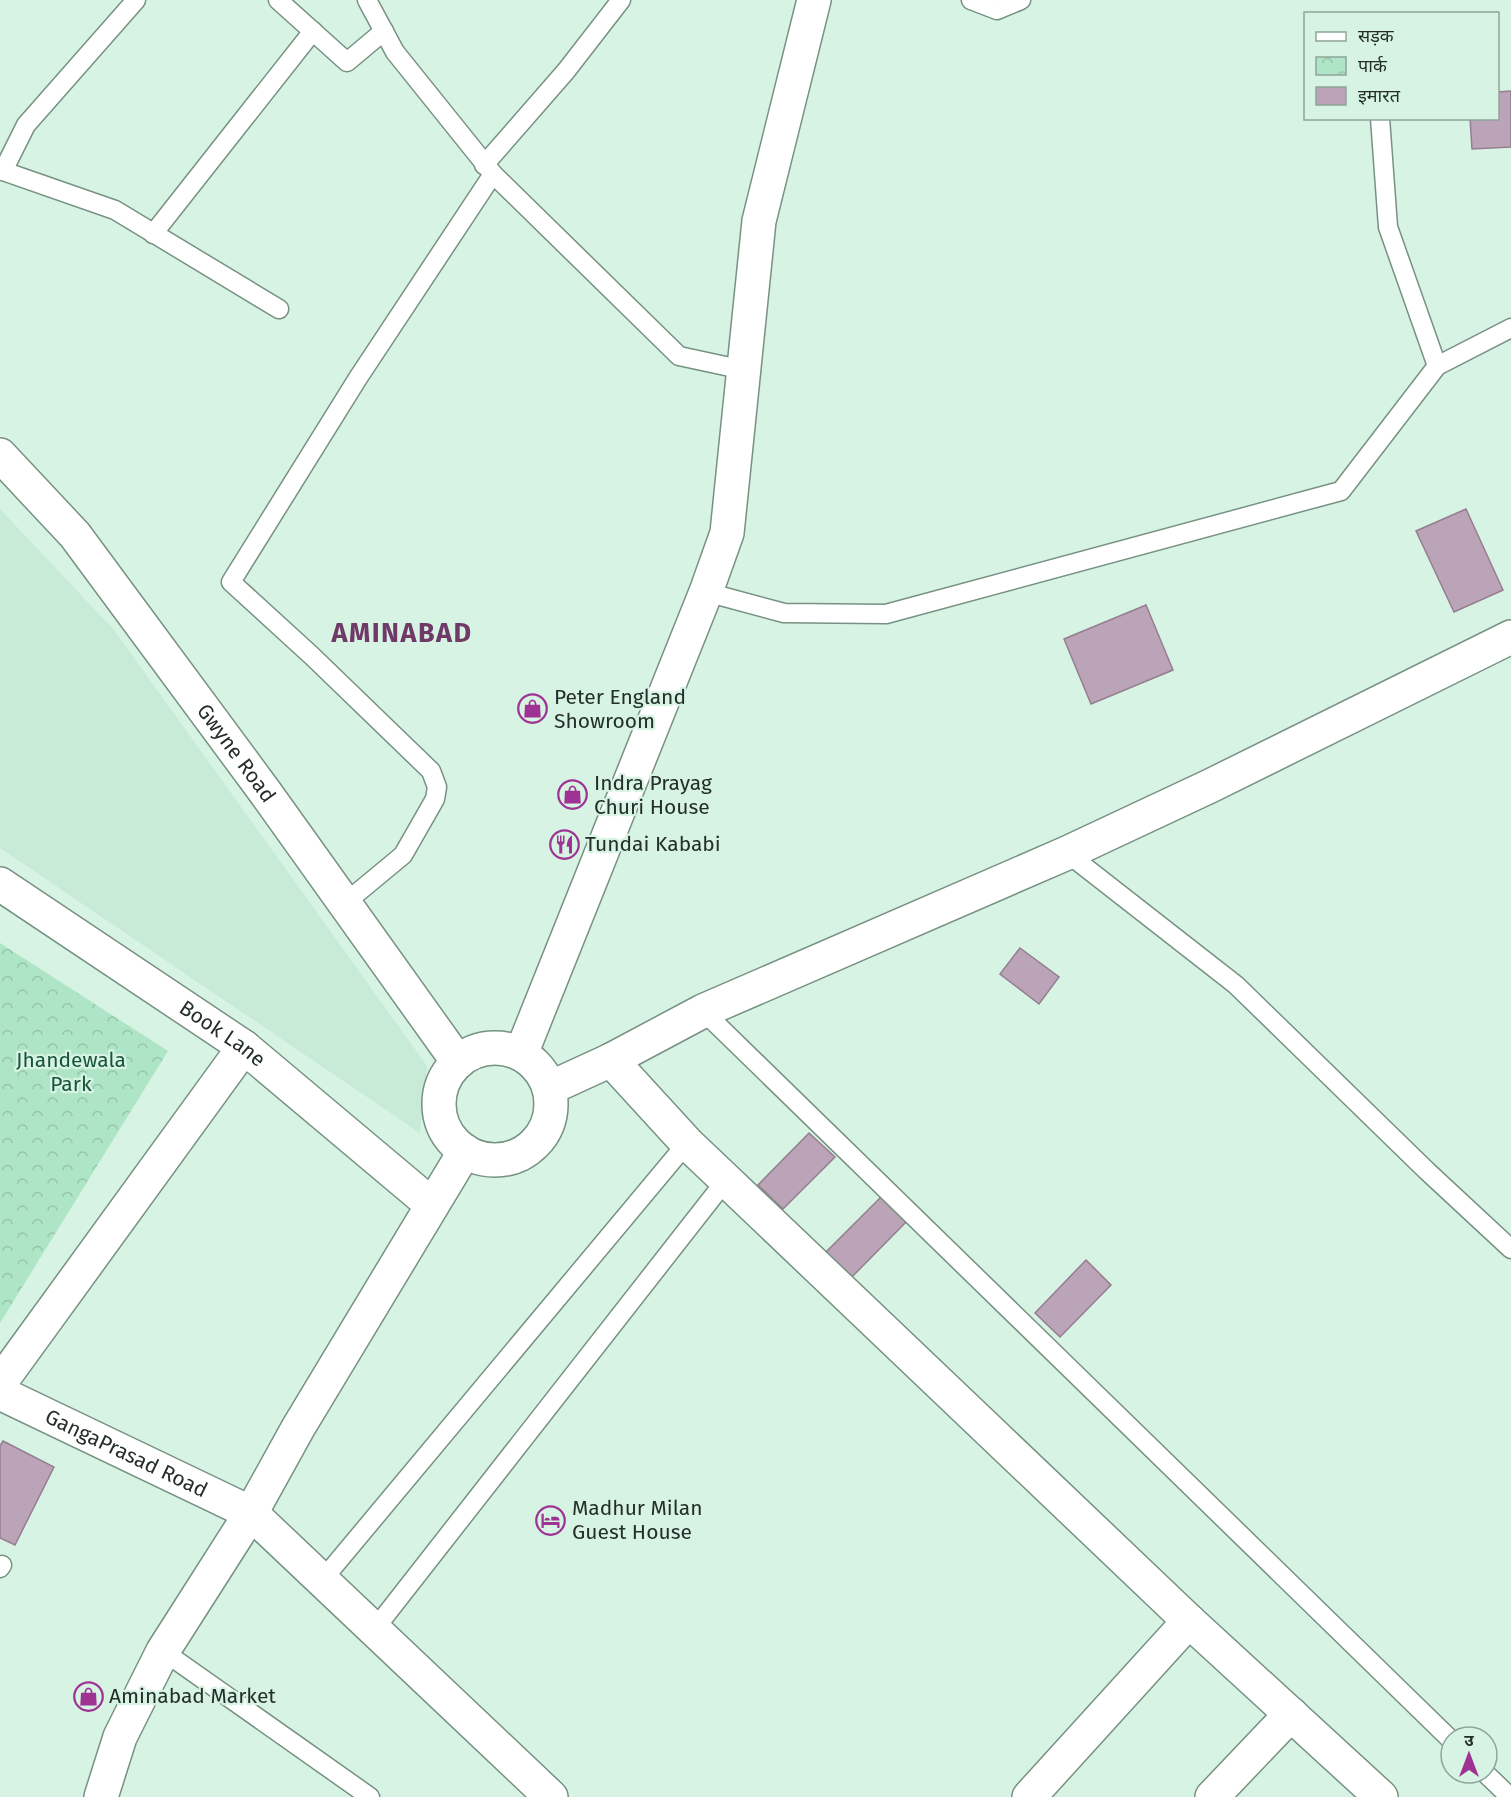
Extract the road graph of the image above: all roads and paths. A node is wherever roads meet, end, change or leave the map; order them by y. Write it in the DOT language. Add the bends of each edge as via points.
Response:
graph roads {
  1 [pos="136,0"];
  2 [pos="278,0"];
  3 [pos="367,0"];
  4 [pos="621,0"];
  5 [pos="814,0"];
  6 [pos="971,0"];
  7 [pos="1021,0"];
  8 [pos="313,31"];
  9 [pos="384,31"];
  10 [pos="1380,120"];
  11 [pos="1,170"];
  12 [pos="488,170"];
  13 [pos="153,234"];
  14 [pos="279,309"];
  15 [pos="1511,328"];
  16 [pos="1437,366"];
  17 [pos="744,370"];
  18 [pos="0,455"];
  19 [pos="706,592"];
  20 [pos="1511,637"];
  21 [pos="1067,853"];
  22 [pos="0,884"];
  23 [pos="345,903"];
  24 [pos="703,1011"];
  25 [pos="244,1047"];
  26 [pos="521,1054"];
  27 [pos="611,1059"];
  28 [pos="458,1062"];
  29 [pos="550,1088"];
  30 [pos="687,1143"];
  31 [pos="465,1151"];
  32 [pos="726,1180"];
  33 [pos="432,1205"];
  34 [pos="1511,1249"];
  35 [pos="0,1383"];
  36 [pos="0,1393"];
  37 [pos="251,1513"];
  38 [pos="320,1582"];
  39 [pos="1189,1621"];
  40 [pos="374,1629"];
  41 [pos="163,1651"];
  42 [pos="1291,1714"];
  43 [pos="1439,1728"];
  44 [pos="1498,1785"];
  45 [pos="101,1797"];
  46 [pos="370,1797"];
  47 [pos="550,1797"];
  48 [pos="1029,1797"];
  49 [pos="1212,1797"];
  50 [pos="1381,1797"];
  51 [pos="1510,1797"];
  1 -- 11 [label="lane" via="26,125"];
  2 -- 8 [label="lane"];
  3 -- 9 [label="lane"];
  4 -- 12 [label="lane"];
  5 -- 17 [label="street" via="759,221"];
  6 -- 7 [label="lane" via="997,10"];
  8 -- 9 [label="lane" via="347,62"];
  8 -- 13 [label="lane"];
  9 -- 12 [label="lane" via="395,52"];
  10 -- 16 [label="lane" via="1388,227"];
  11 -- 13 [label="lane" via="115,210"];
  12 -- 17 [label="lane" via="679,356"];
  12 -- 23 [label="lane" via="231,582 431,771 437,787 435,799 403,855"];
  13 -- 14 [label="lane"];
  15 -- 16 [label="lane"];
  16 -- 19 [label="lane" via="1341,491 886,614 784,613"];
  17 -- 19 [label="street" via="727,533"];
  18 -- 23 [label="street, Gwyne Road" via="75,535"];
  19 -- 26 [label="street"];
  20 -- 21 [label="street"];
  21 -- 24 [label="street"];
  21 -- 34 [label="lane" via="1236,985"];
  22 -- 25 [label="street, Book Lane"];
  23 -- 28 [label="street, Gwyne Road"];
  24 -- 27 [label="street"];
  24 -- 43 [label="lane"];
  25 -- 33 [label="street, Book Lane"];
  25 -- 35 [label="street"];
  26 -- 28 [label="street" via="496,1047 478,1049"];
  26 -- 29 [label="street" via="543,1072"];
  27 -- 29 [label="street"];
  27 -- 30 [label="street"];
  28 -- 31 [label="street" via="441,1086 439,1104 451,1139"];
  29 -- 31 [label="street" via="548,1126 537,1142 521,1154 503,1160 483,1159"];
  30 -- 32 [label="street"];
  30 -- 38 [label="lane"];
  31 -- 33 [label="street"];
  32 -- 39 [label="street"];
  32 -- 40 [label="lane"];
  33 -- 37 [label="street"];
  36 -- 37 [label="street, GangaPrasad Road"];
  37 -- 38 [label="street, GangaPrasad Road"];
  37 -- 41 [label="street"];
  38 -- 40 [label="street, GangaPrasad Road"];
  39 -- 42 [label="street"];
  39 -- 48 [label="street"];
  40 -- 47 [label="street, GangaPrasad Road"];
  41 -- 45 [label="street" via="120,1737"];
  41 -- 46 [label="lane"];
  42 -- 49 [label="street"];
  42 -- 50 [label="street"];
  44 -- 51 [label="lane"];
}
